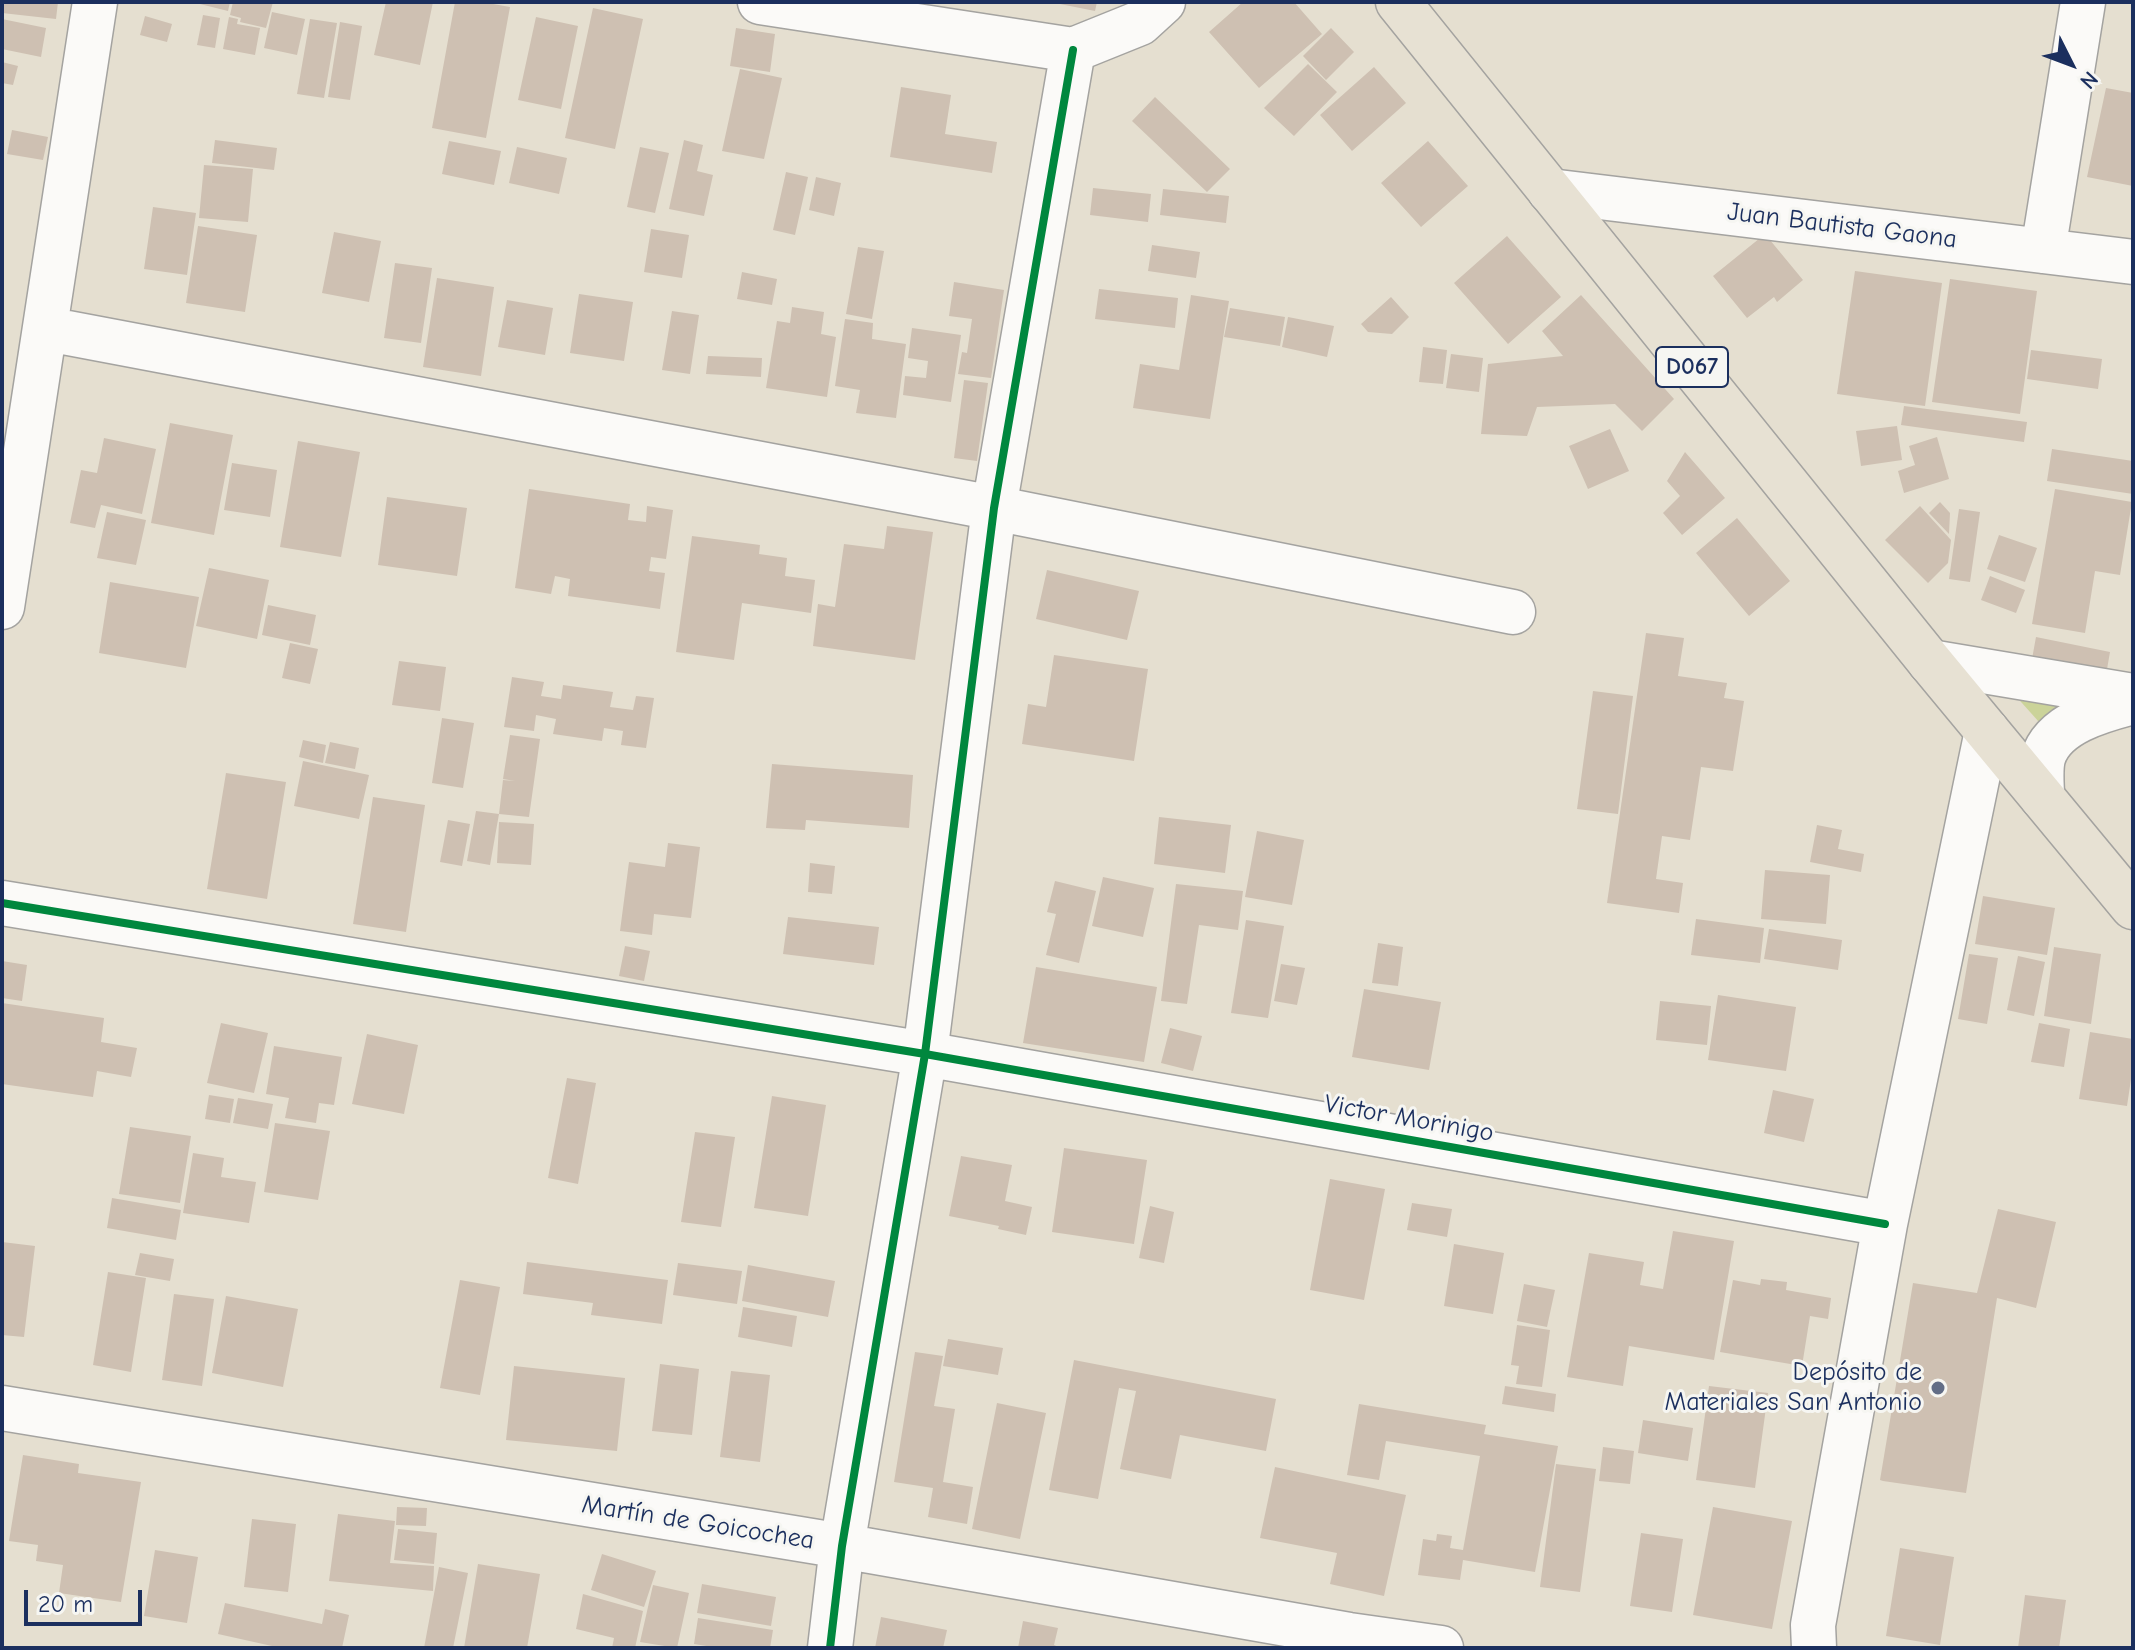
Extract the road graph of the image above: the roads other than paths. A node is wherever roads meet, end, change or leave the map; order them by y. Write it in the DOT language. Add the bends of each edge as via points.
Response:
graph roads {
  1 [pos="95,2"];
  2 [pos="760,2"];
  3 [pos="1163,2"];
  4 [pos="1398,2"];
  5 [pos="2083,2"];
  6 [pos="1073,50"];
  7 [pos="1550,191"];
  8 [pos="2043,251"];
  9 [pos="2133,262"];
  10 [pos="47,329"];
  11 [pos="994,508"];
  12 [pos="2,607"];
  13 [pos="1513,612"];
  14 [pos="1930,662"];
  15 [pos="2133,699"];
  16 [pos="1987,731"];
  17 [pos="2042,797"];
  18 [pos="2,903"];
  19 [pos="2133,907"];
  20 [pos="925,1054"];
  21 [pos="1885,1224"];
  22 [pos="2,1408"];
  23 [pos="842,1546"];
  24 [pos="1350,1641"];
  25 [pos="830,1648"];
  26 [pos="1441,1648"];
  27 [pos="1814,1648"];
  1 -- 10 [label="street"];
  2 -- 6 [label="street"];
  3 -- 6 [label="street" via="1140,23"];
  4 -- 7 [label="main road, D067"];
  5 -- 8 [label="street"];
  6 -- 11 [label="street"];
  7 -- 8 [label="street, Juan Bautista Gaona"];
  7 -- 14 [label="main road, D067"];
  8 -- 9 [label="street, Juan Bautista Gaona"];
  10 -- 11 [label="street"];
  10 -- 12 [label="street"];
  11 -- 13 [label="street"];
  11 -- 20 [label="street"];
  14 -- 15 [label="street"];
  14 -- 16 [label="main road, D067"];
  15 -- 17 [label="street" via="2072,725 2051,743 2043,759"];
  16 -- 17 [label="main road, D067"];
  16 -- 21 [label="street"];
  17 -- 19 [label="main road, D067"];
  18 -- 20 [label="street, Victor Morinigo"];
  20 -- 21 [label="street, Victor Morinigo"];
  20 -- 23 [label="street"];
  21 -- 27 [label="street" via="1813,1625"];
  22 -- 23 [label="street, Martín de Goicochea"];
  23 -- 24 [label="street, Martín de Goicochea"];
  23 -- 25 [label="street"];
  24 -- 26 [label="street, Martín de Goicochea"];
}
